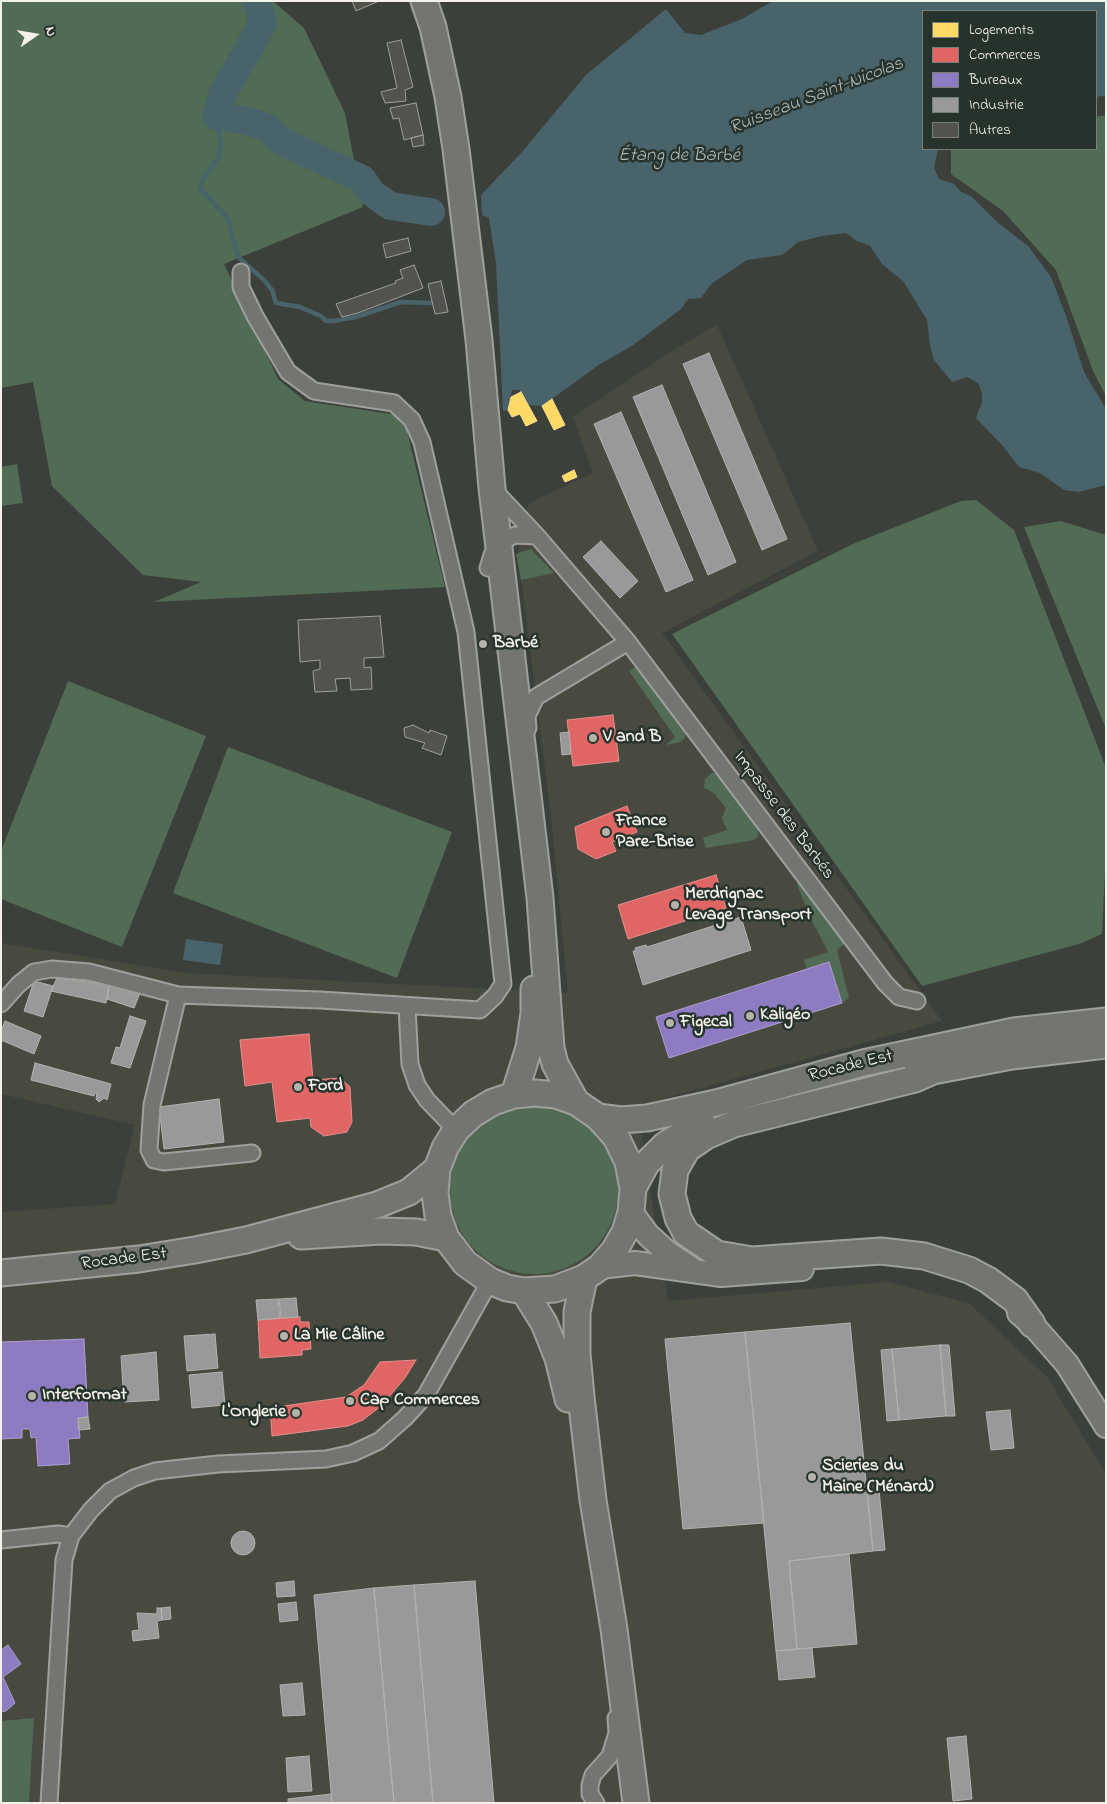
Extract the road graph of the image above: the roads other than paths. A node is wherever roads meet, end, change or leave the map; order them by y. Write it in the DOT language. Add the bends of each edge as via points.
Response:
graph roads {
  1 [pos="407,1"];
  2 [pos="424,1"];
  3 [pos="241,272"];
  4 [pos="492,488"];
  5 [pos="537,536"];
  6 [pos="499,546"];
  7 [pos="488,568"];
  8 [pos="628,642"];
  9 [pos="535,862"];
  10 [pos="178,995"];
  11 [pos="917,1001"];
  12 [pos="1,1004"];
  13 [pos="407,1007"];
  14 [pos="1106,1021"];
  15 [pos="1106,1045"];
  16 [pos="933,1071"];
  17 [pos="514,1094"];
  18 [pos="576,1102"];
  19 [pos="598,1117"];
  20 [pos="456,1130"];
  21 [pos="252,1152"];
  22 [pos="437,1169"];
  23 [pos="632,1200"];
  24 [pos="446,1238"];
  25 [pos="246,1240"];
  26 [pos="592,1272"];
  27 [pos="698,1272"];
  28 [pos="1,1273"];
  29 [pos="490,1281"];
  30 [pos="524,1291"];
  31 [pos="1032,1324"];
  32 [pos="1106,1426"];
  33 [pos="593,1500"];
  34 [pos="71,1536"];
  35 [pos="1,1540"];
  36 [pos="614,1629"];
  37 [pos="49,1803"];
  38 [pos="596,1803"];
  39 [pos="636,1803"];
  1 -- 7 [label="main road" via="434,103 443,154"];
  2 -- 4 [label="main road" via="433,27 456,149 479,340"];
  3 -- 13 [label="street" via="241,287 288,372 314,391 394,403 412,420 422,442 466,632 503,984 480,1010"];
  4 -- 5 [label="street, Impasse des Barbés"];
  4 -- 6 [label="main road"];
  5 -- 6 [label="street" via="515,535"];
  5 -- 8 [label="street, Impasse des Barbés"];
  6 -- 7 [label="street"];
  6 -- 9 [label="main road"];
  7 -- 17 [label="main road" via="534,969 534,1013 529,1048"];
  8 -- 9 [label="street" via="533,701 528,716"];
  8 -- 11 [label="street, Impasse des Barbés" via="885,983 899,997"];
  9 -- 18 [label="main road" via="552,1048 555,1064"];
  10 -- 12 [label="street" via="133,981 52,969 34,972"];
  10 -- 13 [label="street"];
  10 -- 21 [label="street" via="152,1105 149,1150 154,1160 164,1162"];
  13 -- 20 [label="street" via="410,1064 417,1085"];
  14 -- 19 [label="main road, Rocade Est" via="1014,1031 863,1063 647,1118 621,1120"];
  15 -- 16 [label="main road, Rocade Est" via="1012,1056"];
  16 -- 23 [label="main road, Rocade Est" via="913,1072 721,1120 683,1134 665,1145 646,1164"];
  16 -- 31 [label="main road" via="915,1079 734,1124 706,1136 687,1150 675,1170 672,1194 678,1218 686,1233 717,1254 743,1259 881,1251 924,1256 969,1270 988,1280 1015,1300"];
  17 -- 18 [label="main road" via="549,1094"];
  17 -- 20 [label="main road" via="492,1102"];
  18 -- 19 [label="main road"];
  19 -- 23 [label="main road" via="616,1137 628,1162"];
  20 -- 22 [label="main road"];
  22 -- 24 [label="main road" via="435,1193 438,1216"];
  22 -- 25 [label="main road" via="409,1192 377,1205"];
  23 -- 26 [label="main road, Rocade Est" via="614,1251"];
  23 -- 27 [label="main road" via="648,1235 668,1254"];
  24 -- 25 [label="main road" via="416,1232 382,1231"];
  24 -- 29 [label="main road" via="465,1263"];
  25 -- 28 [label="main road, Rocade Est" via="139,1259"];
  26 -- 27 [label="main road" via="635,1264"];
  26 -- 30 [label="main road" via="555,1289"];
  26 -- 33 [label="main road" via="577,1312 576,1353"];
  27 -- 31 [label="main road" via="721,1275 871,1262 907,1263 941,1270 976,1284 998,1295"];
  29 -- 30 [label="main road"];
  29 -- 34 [label="street" via="426,1395 379,1441 354,1453 326,1459 218,1464 155,1471 110,1491 90,1510"];
  30 -- 33 [label="main road" via="544,1323 558,1358"];
  31 -- 32 [label="main road" via="1067,1364"];
  33 -- 36 [label="main road"];
  34 -- 35 [label="street" via="58,1534"];
  34 -- 37 [label="street" via="64,1560"];
  36 -- 38 [label="street" via="616,1733 610,1756 593,1775 590,1785 590,1794"];
  36 -- 39 [label="main road"];
}
